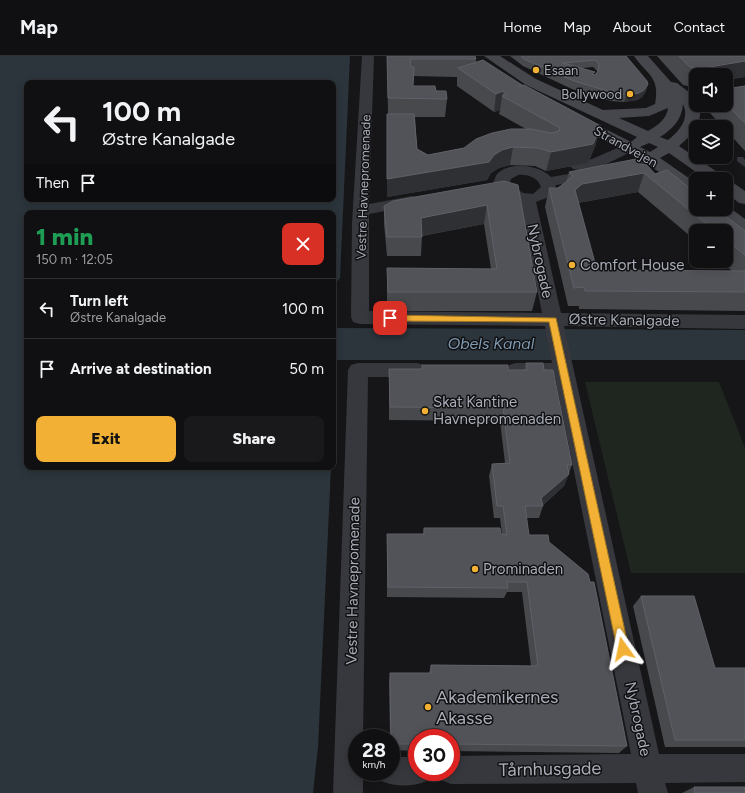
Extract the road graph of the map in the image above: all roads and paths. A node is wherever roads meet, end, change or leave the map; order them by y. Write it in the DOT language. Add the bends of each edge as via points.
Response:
graph roads {
  1 [pos="368,56"];
  2 [pos="641,56"];
  3 [pos="486,60"];
  4 [pos="661,78"];
  5 [pos="689,97"];
  6 [pos="547,105"];
  7 [pos="561,112"];
  8 [pos="693,112"];
  9 [pos="594,113"];
  10 [pos="649,138"];
  11 [pos="629,147"];
  12 [pos="670,147"];
  13 [pos="649,158"];
  14 [pos="708,172"];
  15 [pos="543,178"];
  16 [pos="689,185"];
  17 [pos="733,190"];
  18 [pos="431,198"];
  19 [pos="527,198"];
  20 [pos="745,199"];
  21 [pos="361,210"];
  22 [pos="730,216"];
  23 [pos="745,228"];
  24 [pos="360,317"];
  25 [pos="553,322"];
  26 [pos="745,322"];
  27 [pos="563,367"];
  28 [pos="436,370"];
  29 [pos="499,370"];
  30 [pos="352,729"];
  31 [pos="745,768"];
  32 [pos="460,770"];
  33 [pos="650,780"];
  1 -- 21 [label="street, Vestre Havnepromenade"];
  2 -- 4 [label="street"];
  3 -- 6 [label="street, Strandvejen" via="514,87"];
  3 -- 9 [label="street, Strandvejen"];
  4 -- 5 [label="street"];
  4 -- 9 [label="street" via="664,93 662,106 649,112 613,115"];
  4 -- 10 [label="street" via="677,103 675,113 661,130"];
  7 -- 11 [label="street, Strandvejen"];
  8 -- 12 [label="street" via="693,118 681,137"];
  9 -- 10 [label="street, Strandvejen"];
  10 -- 11 [label="street"];
  10 -- 12 [label="street, Strandvejen"];
  11 -- 13 [label="street, Strandvejen"];
  11 -- 15 [label="street" via="596,163"];
  12 -- 13 [label="street"];
  12 -- 14 [label="street, Strandvejen"];
  13 -- 15 [label="street" via="625,169"];
  13 -- 16 [label="street, Strandvejen"];
  15 -- 19 [label="street" via="549,187 543,195"];
  15 -- 19 [label="street" via="532,171 514,168 504,176 496,188 517,197"];
  17 -- 20 [label="street"];
  18 -- 21 [label="street"];
  19 -- 25 [label="street, Nybrogade"];
  21 -- 24 [label="street, Vestre Havnepromenade"];
  22 -- 23 [label="street"];
  24 -- 25 [label="street, Østre Kanalgade"];
  25 -- 26 [label="street, Østre Kanalgade"];
  25 -- 27 [label="street, Nybrogade"];
  27 -- 29 [label="street"];
  27 -- 33 [label="street, Nybrogade"];
  28 -- 30 [label="street, Vestre Havnepromenade" via="358,370"];
  31 -- 33 [label="street, Tårnhusgade"];
  32 -- 33 [label="street, Tårnhusgade"];
}
